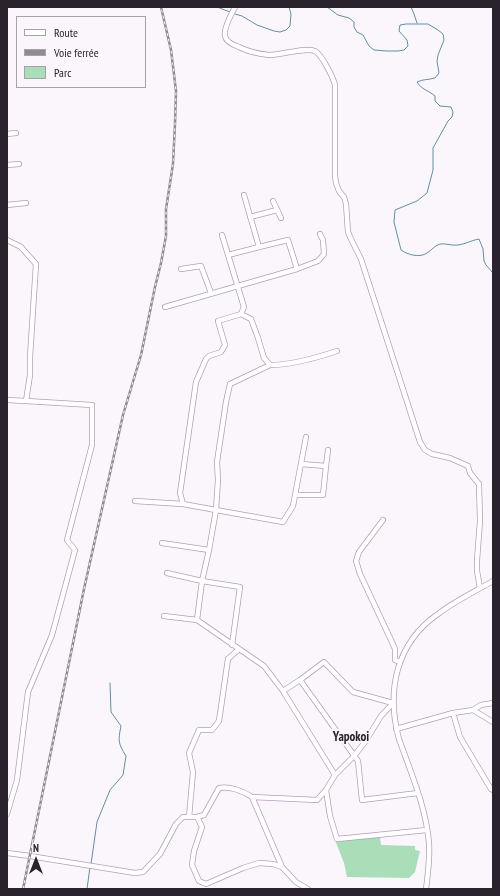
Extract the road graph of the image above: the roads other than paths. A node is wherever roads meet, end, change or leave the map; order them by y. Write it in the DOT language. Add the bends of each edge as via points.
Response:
graph roads {
  1 [pos="235,7"];
  2 [pos="16,133"];
  3 [pos="7,134"];
  4 [pos="19,164"];
  5 [pos="7,165"];
  6 [pos="244,195"];
  7 [pos="273,202"];
  8 [pos="26,204"];
  9 [pos="7,205"];
  10 [pos="277,210"];
  11 [pos="250,217"];
  12 [pos="281,218"];
  13 [pos="320,234"];
  14 [pos="222,235"];
  15 [pos="7,240"];
  16 [pos="259,247"];
  17 [pos="228,256"];
  18 [pos="181,269"];
  19 [pos="297,269"];
  20 [pos="238,286"];
  21 [pos="211,294"];
  22 [pos="165,307"];
  23 [pos="241,314"];
  24 [pos="337,351"];
  25 [pos="270,365"];
  26 [pos="7,400"];
  27 [pos="26,401"];
  28 [pos="306,437"];
  29 [pos="328,450"];
  30 [pos="301,464"];
  31 [pos="326,466"];
  32 [pos="296,495"];
  33 [pos="135,501"];
  34 [pos="183,504"];
  35 [pos="216,510"];
  36 [pos="384,520"];
  37 [pos="162,543"];
  38 [pos="209,550"];
  39 [pos="168,573"];
  40 [pos="202,581"];
  41 [pos="493,581"];
  42 [pos="480,588"];
  43 [pos="164,616"];
  44 [pos="198,620"];
  45 [pos="232,645"];
  46 [pos="239,649"];
  47 [pos="400,662"];
  48 [pos="300,680"];
  49 [pos="283,691"];
  50 [pos="393,703"];
  51 [pos="493,703"];
  52 [pos="473,710"];
  53 [pos="453,713"];
  54 [pos="493,722"];
  55 [pos="396,729"];
  56 [pos="354,756"];
  57 [pos="335,775"];
  58 [pos="326,790"];
  59 [pos="493,790"];
  60 [pos="418,793"];
  61 [pos="252,797"];
  62 [pos="7,814"];
  63 [pos="189,817"];
  64 [pos="197,817"];
  65 [pos="427,830"];
  66 [pos="7,853"];
  67 [pos="282,866"];
  68 [pos="308,889"];
  69 [pos="426,889"];
  1 -- 42 [label="street" via="224,35 232,44 268,55 313,50 321,57 333,78 335,176 346,204 348,232 361,260 420,442 425,450 432,454 468,466 479,484 477,560"];
  2 -- 3 [label="street"];
  4 -- 5 [label="street"];
  6 -- 11 [label="street"];
  7 -- 10 [label="street"];
  8 -- 9 [label="street"];
  10 -- 11 [label="street"];
  10 -- 12 [label="street"];
  11 -- 16 [label="street"];
  13 -- 19 [label="street" via="324,254 318,261"];
  14 -- 17 [label="street"];
  15 -- 27 [label="street" via="21,247 36,264 30,375"];
  16 -- 17 [label="street"];
  16 -- 19 [label="street" via="288,240"];
  17 -- 20 [label="street"];
  18 -- 21 [label="street" via="201,266"];
  19 -- 20 [label="street"];
  20 -- 21 [label="street"];
  20 -- 23 [label="street" via="244,307"];
  21 -- 22 [label="street"];
  23 -- 25 [label="street" via="251,318 264,358"];
  23 -- 34 [label="street" via="218,321 225,344 222,352 206,359 196,382 180,493"];
  24 -- 25 [label="street" via="299,362"];
  25 -- 35 [label="street" via="230,384 218,462"];
  26 -- 27 [label="street"];
  27 -- 62 [label="street" via="92,405 92,445 67,540 75,550 52,635 28,692 17,780"];
  28 -- 30 [label="street"];
  29 -- 31 [label="street"];
  30 -- 31 [label="street"];
  30 -- 32 [label="street"];
  31 -- 32 [label="street" via="323,495"];
  32 -- 35 [label="street" via="293,506 283,522"];
  33 -- 34 [label="street"];
  34 -- 35 [label="street"];
  35 -- 38 [label="street"];
  36 -- 47 [label="street" via="359,552 356,561 395,649 395,660"];
  37 -- 38 [label="street"];
  38 -- 40 [label="street"];
  39 -- 40 [label="street"];
  40 -- 44 [label="street"];
  40 -- 45 [label="street" via="240,588"];
  41 -- 42 [label="street"];
  42 -- 47 [label="street" via="426,624 411,641"];
  43 -- 44 [label="street"];
  44 -- 45 [label="street"];
  45 -- 46 [label="street"];
  46 -- 49 [label="street" via="264,666"];
  46 -- 63 [label="street" via="228,659 219,721 212,730 199,730 189,753 193,772"];
  47 -- 50 [label="street"];
  48 -- 49 [label="street"];
  48 -- 50 [label="street" via="324,662 353,692"];
  48 -- 56 [label="street"];
  49 -- 57 [label="street"];
  50 -- 55 [label="street"];
  50 -- 56 [label="street"];
  51 -- 52 [label="street"];
  52 -- 53 [label="street"];
  52 -- 54 [label="street"];
  53 -- 55 [label="street"];
  53 -- 59 [label="street" via="460,737"];
  55 -- 60 [label="street"];
  56 -- 57 [label="street"];
  56 -- 60 [label="street" via="358,762 362,800"];
  57 -- 58 [label="street"];
  58 -- 61 [label="street" via="317,800"];
  58 -- 65 [label="street" via="337,838"];
  60 -- 65 [label="street"];
  61 -- 64 [label="street" via="245,792 219,788 204,815"];
  61 -- 67 [label="street"];
  63 -- 64 [label="street"];
  63 -- 66 [label="street" via="176,824 160,854 143,872 135,873"];
  64 -- 67 [label="street" via="202,827 192,865 199,881 206,884 259,863"];
  65 -- 69 [label="street" via="429,863"];
  67 -- 68 [label="street" via="296,882"];
}
